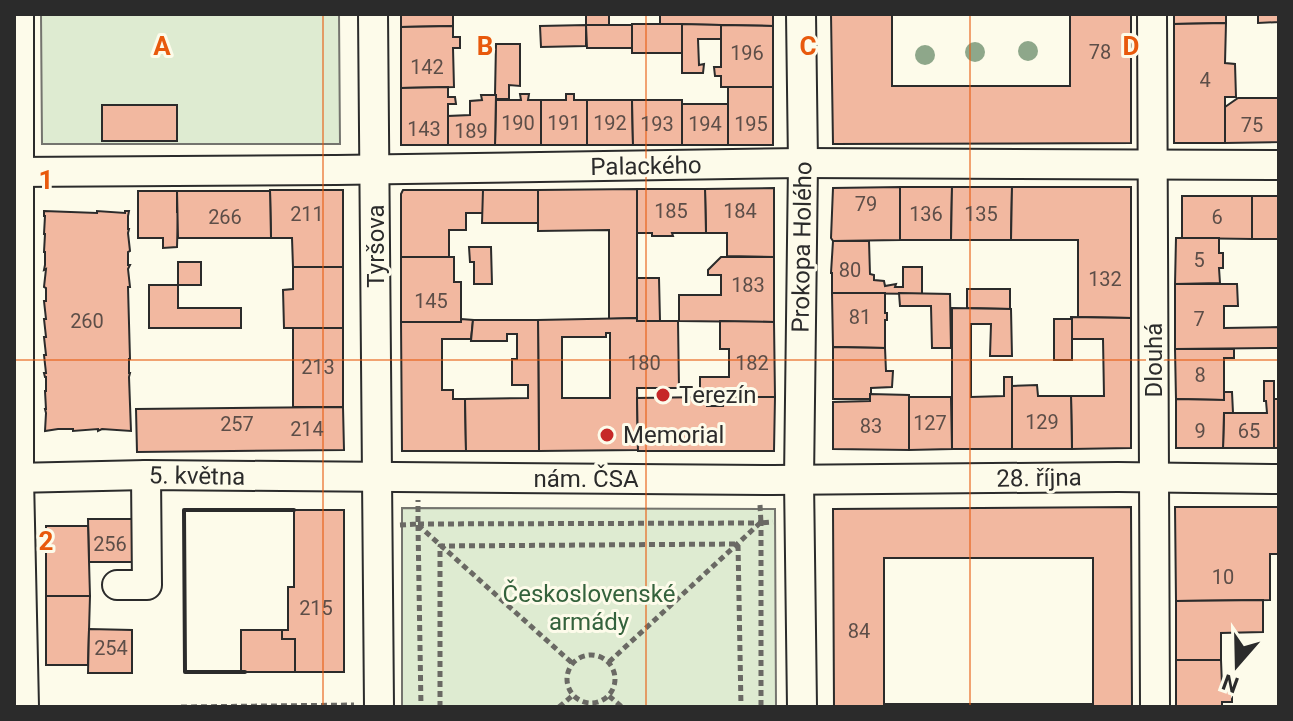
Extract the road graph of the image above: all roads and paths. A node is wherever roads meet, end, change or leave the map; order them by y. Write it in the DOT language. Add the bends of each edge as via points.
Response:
graph roads {
  1 [pos="19,14"];
  2 [pos="373,14"];
  3 [pos="801,14"];
  4 [pos="1152,14"];
  5 [pos="803,163"];
  6 [pos="1279,165"];
  7 [pos="1153,166"];
  8 [pos="376,169"];
  9 [pos="17,172"];
  10 [pos="146,475"];
  11 [pos="1155,476"];
  12 [pos="16,478"];
  13 [pos="376,478"];
  14 [pos="1279,479"];
  15 [pos="760,480"];
  16 [pos="799,480"];
  17 [pos="799,522"];
  18 [pos="761,523"];
  19 [pos="418,524"];
  20 [pos="738,544"];
  21 [pos="440,546"];
  22 [pos="117,585"];
  23 [pos="609,662"];
  24 [pos="572,663"];
  25 [pos="572,696"];
  26 [pos="609,696"];
  27 [pos="379,706"];
  28 [pos="591,706"];
  29 [pos="24,707"];
  30 [pos="181,707"];
  31 [pos="421,707"];
  32 [pos="440,707"];
  33 [pos="559,707"];
  34 [pos="622,707"];
  35 [pos="741,707"];
  36 [pos="761,707"];
  37 [pos="802,707"];
  38 [pos="1155,707"];
  1 -- 9 [label="street"];
  2 -- 8 [label="street, Tyršova"];
  3 -- 5 [label="street, Prokopa Holého"];
  4 -- 7 [label="street, Dlouhá"];
  5 -- 7 [label="street, Palackého"];
  5 -- 8 [label="street, Palackého"];
  5 -- 16 [label="street, Prokopa Holého"];
  6 -- 7 [label="street, Palackého"];
  7 -- 11 [label="street, Dlouhá"];
  8 -- 9 [label="street, Palackého"];
  8 -- 13 [label="street, Tyršova"];
  9 -- 12 [label="street"];
  10 -- 12 [label="street, 5. května"];
  10 -- 13 [label="street, 5. května"];
  10 -- 22 [label="street" via="147,585"];
  11 -- 14 [label="street, 28. října"];
  11 -- 16 [label="street, 28. října"];
  11 -- 38 [label="street, Dlouhá"];
  12 -- 29 [label="street"];
  13 -- 15 [label="street, nám. ČSA"];
  13 -- 27 [label="street"];
  15 -- 16 [label="street, nám. ČSA"];
  15 -- 18 [label="path"];
  16 -- 17 [label="street"];
  17 -- 18 [label="path"];
  17 -- 37 [label="street"];
  18 -- 19 [label="path"];
  18 -- 20 [label="path"];
  18 -- 36 [label="path"];
  19 -- 21 [label="path"];
  19 -- 31 [label="path"];
  20 -- 21 [label="path"];
  20 -- 23 [label="path"];
  20 -- 35 [label="path"];
  21 -- 24 [label="path"];
  21 -- 32 [label="path"];
  23 -- 24 [label="path" via="590,655"];
  23 -- 26 [label="path" via="615,675"];
  24 -- 25 [label="path" via="566,676"];
  25 -- 28 [label="path"];
  25 -- 33 [label="path"];
  26 -- 28 [label="path"];
  26 -- 34 [label="path"];
  27 -- 30 [label="path"];
}
